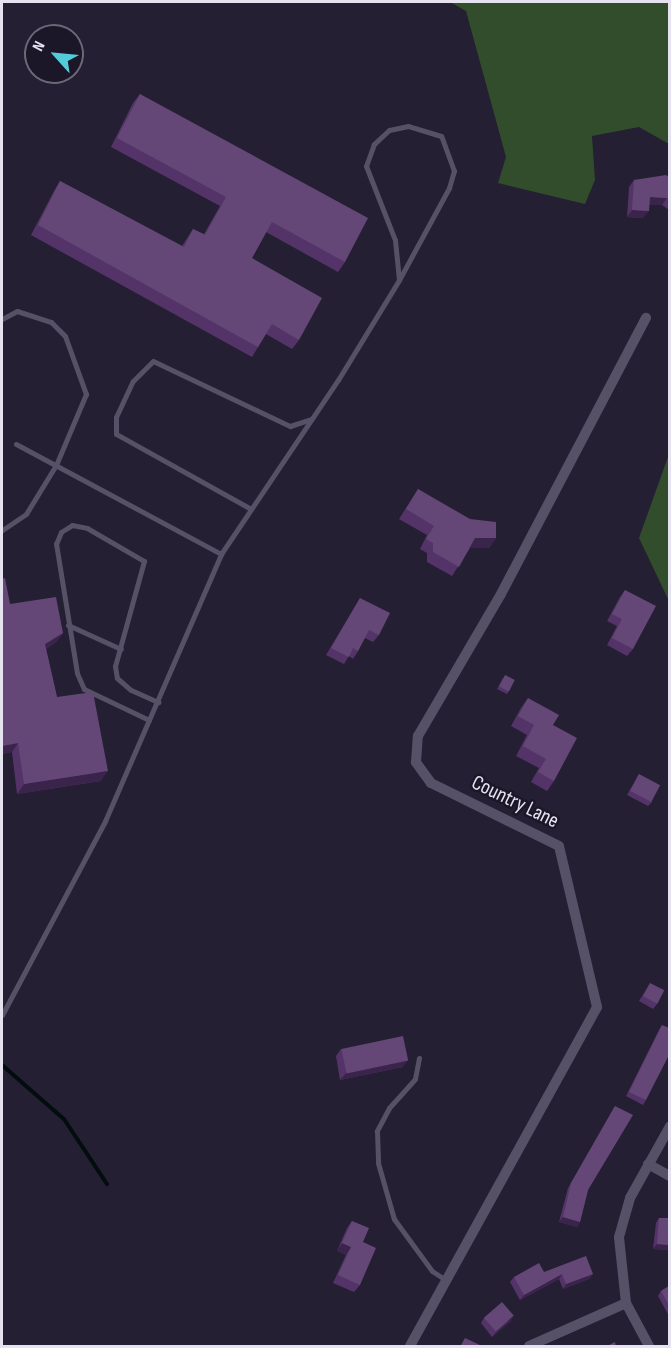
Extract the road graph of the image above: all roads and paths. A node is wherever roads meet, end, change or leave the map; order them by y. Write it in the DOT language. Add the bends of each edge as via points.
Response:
graph roads {
  1 [pos="399,280"];
  2 [pos="646,318"];
  3 [pos="2,320"];
  4 [pos="312,418"];
  5 [pos="16,444"];
  6 [pos="56,465"];
  7 [pos="251,509"];
  8 [pos="2,530"];
  9 [pos="221,554"];
  10 [pos="68,625"];
  11 [pos="121,649"];
  12 [pos="158,702"];
  13 [pos="149,720"];
  14 [pos="2,1015"];
  15 [pos="419,1058"];
  16 [pos="669,1126"];
  17 [pos="648,1164"];
  18 [pos="669,1176"];
  19 [pos="446,1280"];
  20 [pos="626,1303"];
  21 [pos="410,1347"];
  22 [pos="529,1347"];
  23 [pos="649,1347"];
  1 -- 1 [label="lane" via="454,171 441,136 408,126 389,130 374,144 366,166 395,240"];
  1 -- 4 [label="lane"];
  2 -- 19 [label="street, Country Lane" via="501,594 418,736 416,762 431,783 559,846 597,1007"];
  3 -- 6 [label="lane" via="17,311 32,314 65,336 86,394"];
  4 -- 7 [label="lane"];
  4 -- 7 [label="lane" via="290,426 153,361 133,381 116,417 116,434"];
  5 -- 6 [label="lane"];
  6 -- 8 [label="lane" via="20,523"];
  6 -- 9 [label="lane"];
  7 -- 9 [label="lane"];
  9 -- 12 [label="lane"];
  10 -- 11 [label="lane"];
  10 -- 11 [label="lane" via="57,544 61,532 72,525 144,561"];
  10 -- 13 [label="lane" via="84,689"];
  11 -- 12 [label="lane" via="117,678"];
  12 -- 13 [label="lane"];
  13 -- 14 [label="lane" via="105,821"];
  15 -- 19 [label="lane" via="415,1080 389,1108 377,1131 378,1163 394,1219 432,1271"];
  16 -- 17 [label="street"];
  17 -- 18 [label="street"];
  17 -- 20 [label="street" via="619,1237"];
  19 -- 21 [label="street, Country Lane"];
  20 -- 22 [label="street"];
  20 -- 23 [label="street"];
}
